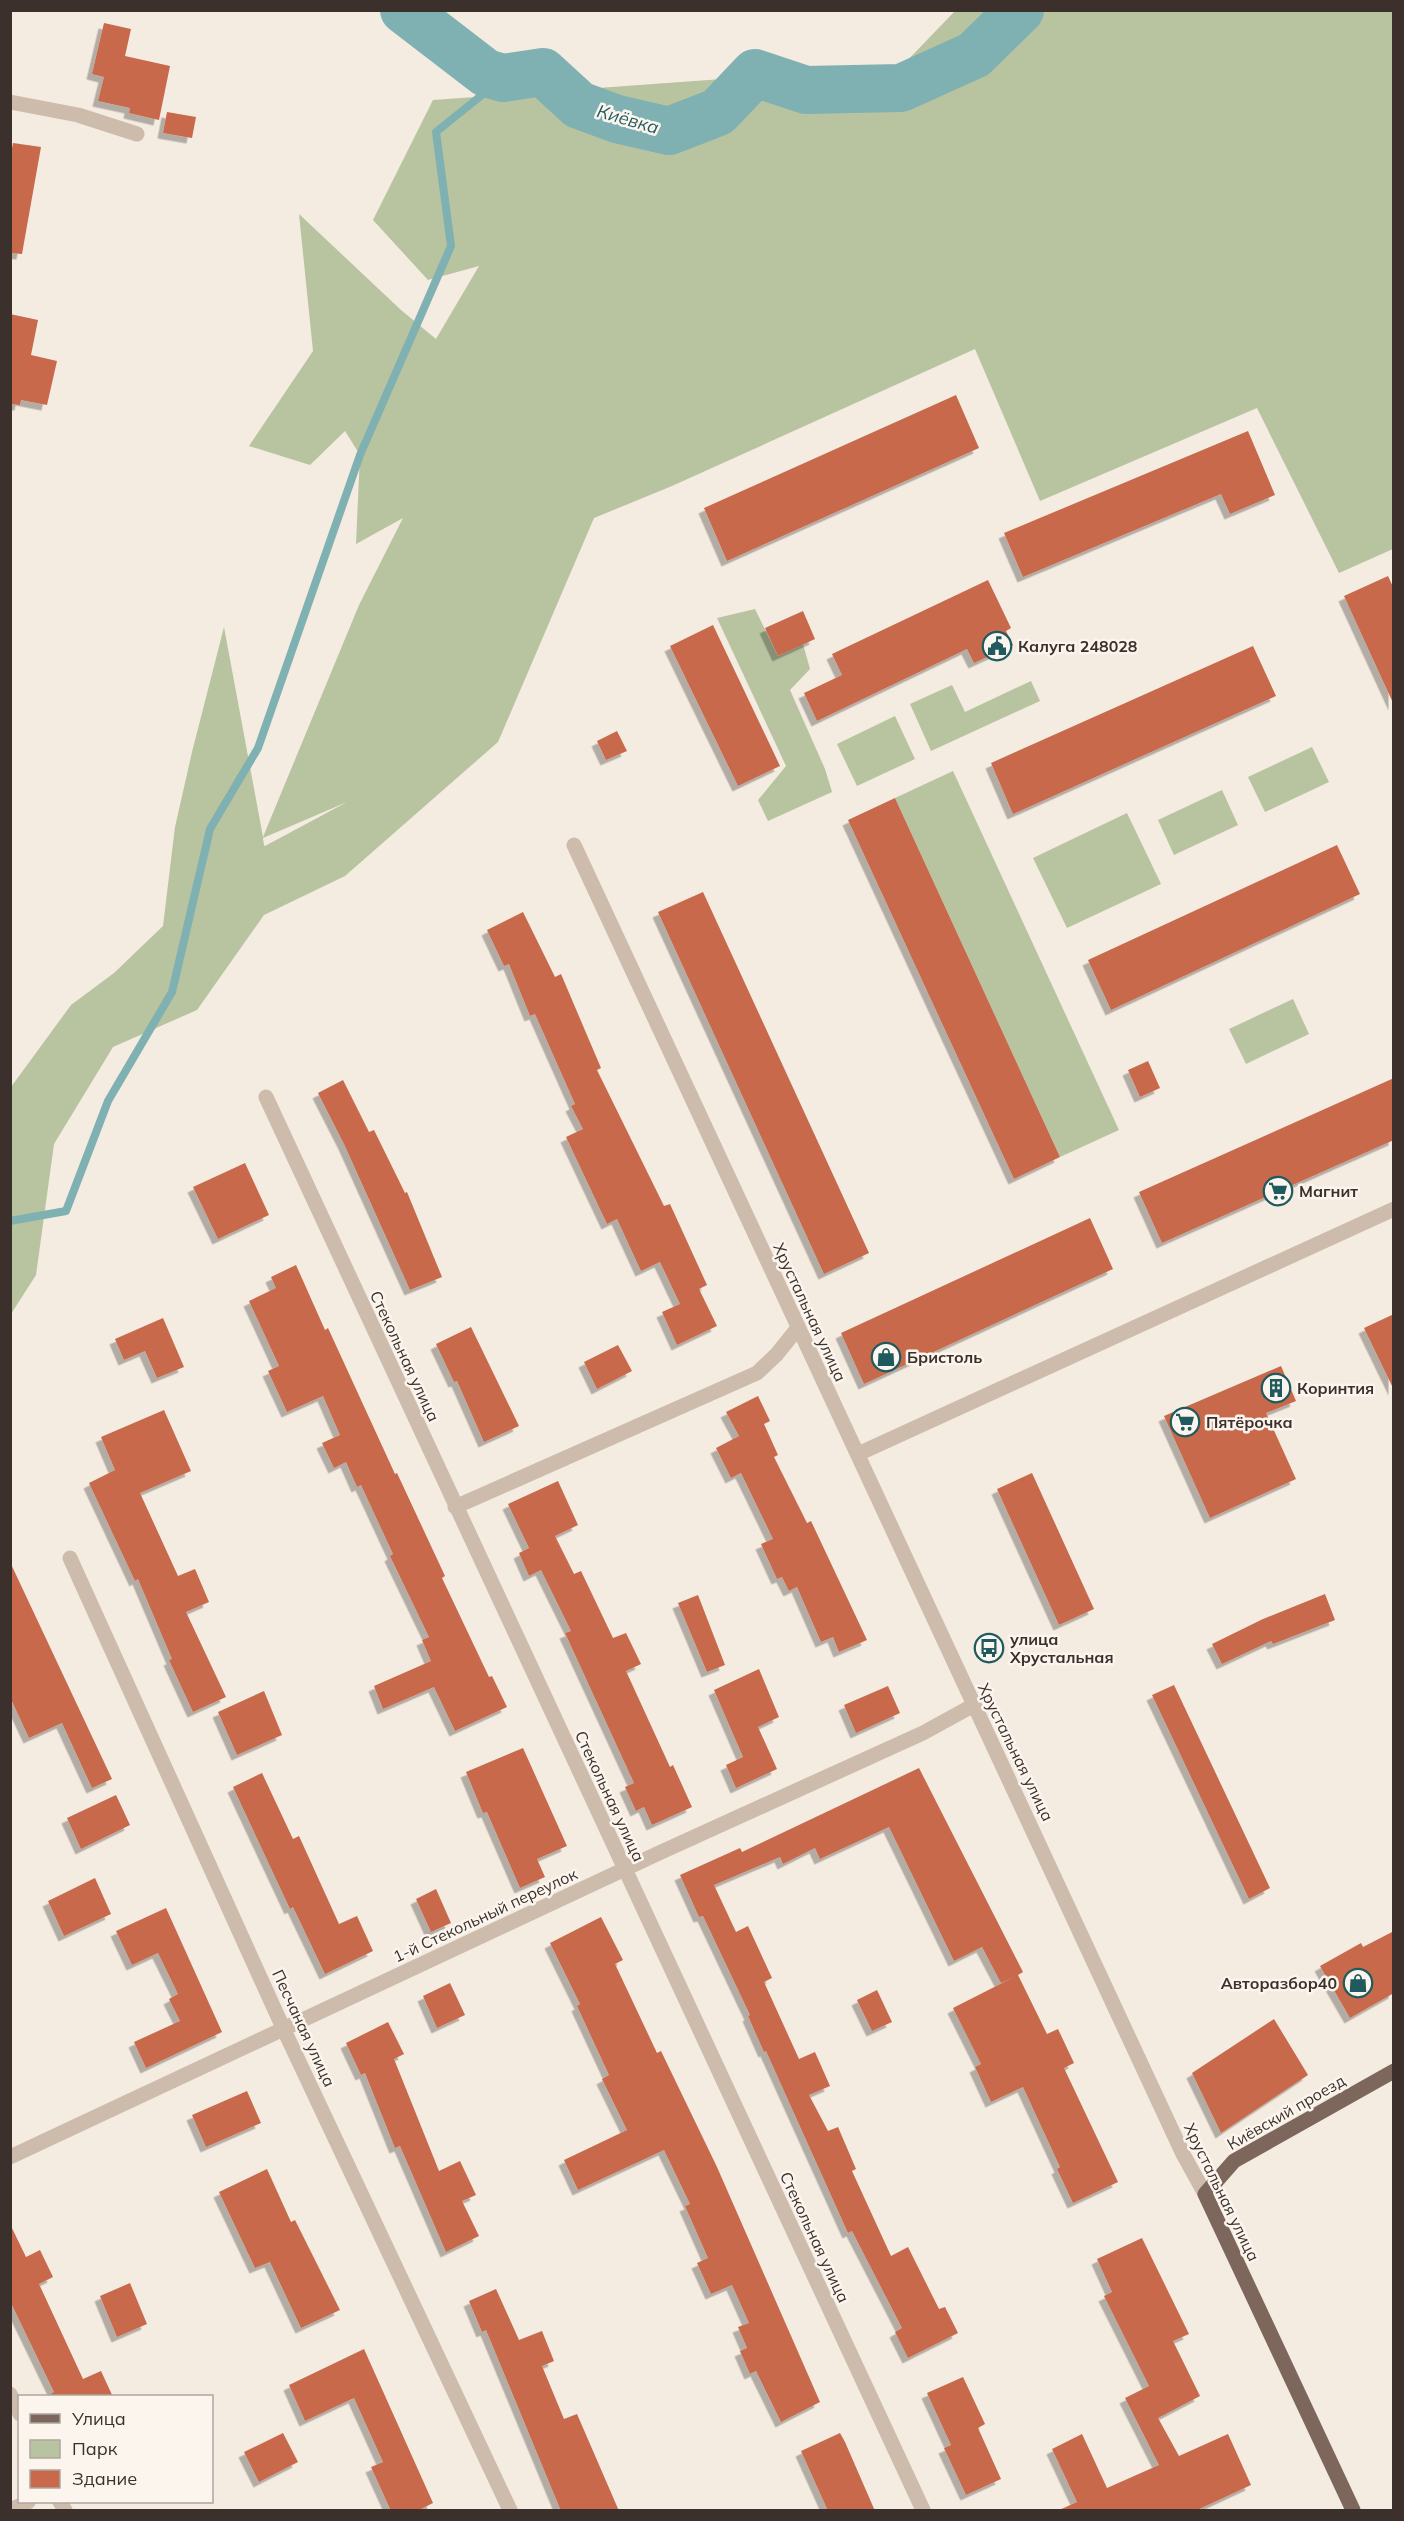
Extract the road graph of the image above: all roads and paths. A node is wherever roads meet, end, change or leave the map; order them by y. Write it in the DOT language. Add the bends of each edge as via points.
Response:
graph roads {
  1 [pos="10,102"];
  2 [pos="137,134"];
  3 [pos="574,845"];
  4 [pos="266,1097"];
  5 [pos="1394,1209"];
  6 [pos="797,1329"];
  7 [pos="858,1454"];
  8 [pos="455,1507"];
  9 [pos="70,1558"];
  10 [pos="974,1705"];
  11 [pos="624,1870"];
  12 [pos="284,2030"];
  13 [pos="1394,2071"];
  14 [pos="10,2157"];
  15 [pos="1205,2194"];
  16 [pos="10,2394"];
  17 [pos="18,2410"];
  18 [pos="26,2503"];
  19 [pos="10,2510"];
  20 [pos="510,2511"];
  21 [pos="923,2511"];
  22 [pos="1353,2511"];
  1 -- 2 [label="street" via="78,115"];
  3 -- 6 [label="street, Хрустальная улица"];
  4 -- 8 [label="street, Стекольная улица"];
  5 -- 7 [label="street"];
  6 -- 7 [label="street, Хрустальная улица"];
  6 -- 8 [label="street" via="757,1373"];
  7 -- 10 [label="street, Хрустальная улица"];
  8 -- 11 [label="street, Стекольная улица"];
  9 -- 12 [label="street, Песчаная улица"];
  10 -- 11 [label="street, 1-й Стекольный переулок" via="923,1733"];
  10 -- 15 [label="street, Хрустальная улица"];
  11 -- 12 [label="street, 1-й Стекольный переулок"];
  11 -- 21 [label="street, Стекольная улица"];
  12 -- 14 [label="street, 1-й Стекольный переулок"];
  12 -- 20 [label="street, Песчаная улица"];
  13 -- 15 [label="main road, Киёвский проезд" via="1234,2161"];
  15 -- 22 [label="main road, Хрустальная улица"];
  16 -- 17 [label="street"];
  18 -- 19 [label="street"];
}
